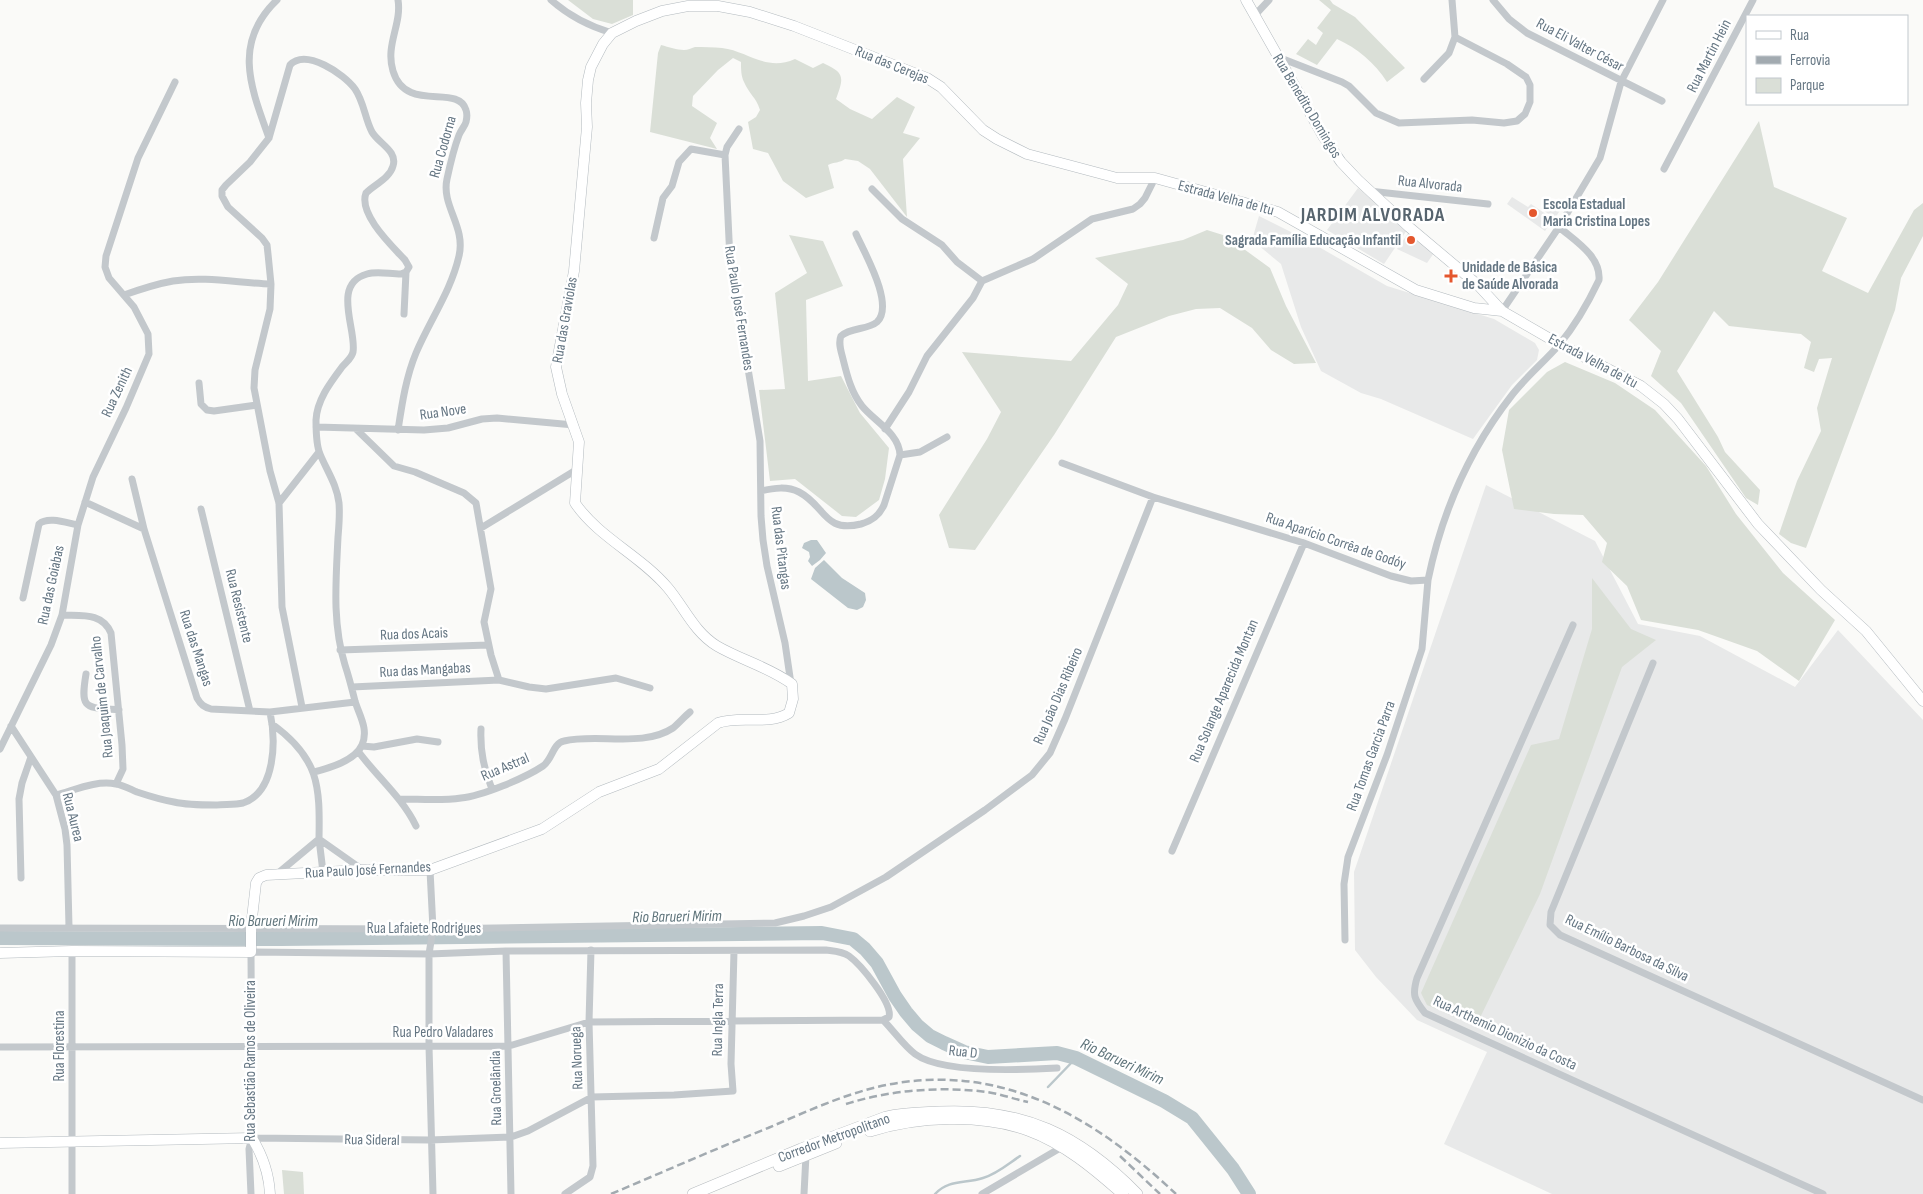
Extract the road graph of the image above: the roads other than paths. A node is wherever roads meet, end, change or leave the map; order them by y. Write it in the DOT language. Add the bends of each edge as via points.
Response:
graph roads {
  1 [pos="277,0"];
  2 [pos="398,0"];
  3 [pos="550,0"];
  4 [pos="1246,0"];
  5 [pos="1269,0"];
  6 [pos="1452,0"];
  7 [pos="1493,0"];
  8 [pos="1663,0"];
  9 [pos="1753,0"];
  10 [pos="1255,15"];
  11 [pos="612,33"];
  12 [pos="1455,37"];
  13 [pos="1278,56"];
  14 [pos="1424,79"];
  15 [pos="175,82"];
  16 [pos="1621,82"];
  17 [pos="1662,101"];
  18 [pos="740,129"];
  19 [pos="269,138"];
  20 [pos="725,155"];
  21 [pos="1664,169"];
  22 [pos="1155,178"];
  23 [pos="872,189"];
  24 [pos="1369,191"];
  25 [pos="1488,204"];
  26 [pos="1559,227"];
  27 [pos="856,234"];
  28 [pos="654,238"];
  29 [pos="406,272"];
  30 [pos="982,281"];
  31 [pos="271,284"];
  32 [pos="124,295"];
  33 [pos="1502,311"];
  34 [pos="404,314"];
  35 [pos="1559,344"];
  36 [pos="199,383"];
  37 [pos="257,405"];
  38 [pos="574,425"];
  39 [pos="316,427"];
  40 [pos="356,429"];
  41 [pos="885,429"];
  42 [pos="398,430"];
  43 [pos="947,437"];
  44 [pos="319,452"];
  45 [pos="900,455"];
  46 [pos="1062,463"];
  47 [pos="576,470"];
  48 [pos="132,479"];
  49 [pos="762,491"];
  50 [pos="1153,497"];
  51 [pos="85,502"];
  52 [pos="279,503"];
  53 [pos="201,509"];
  54 [pos="78,525"];
  55 [pos="481,528"];
  56 [pos="144,529"];
  57 [pos="1304,543"];
  58 [pos="1428,580"];
  59 [pos="23,598"];
  60 [pos="62,615"];
  61 [pos="1573,625"];
  62 [pos="488,645"];
  63 [pos="340,650"];
  64 [pos="1653,663"];
  65 [pos="86,674"];
  66 [pos="499,680"];
  67 [pos="792,684"];
  68 [pos="352,687"];
  69 [pos="650,688"];
  70 [pos="1923,701"];
  71 [pos="356,702"];
  72 [pos="302,707"];
  73 [pos="119,710"];
  74 [pos="250,711"];
  75 [pos="270,712"];
  76 [pos="690,712"];
  77 [pos="272,724"];
  78 [pos="11,726"];
  79 [pos="481,729"];
  80 [pos="438,742"];
  81 [pos="360,748"];
  82 [pos="0,749"];
  83 [pos="31,757"];
  84 [pos="314,772"];
  85 [pos="116,784"];
  86 [pos="492,789"];
  87 [pos="56,795"];
  88 [pos="400,799"];
  89 [pos="416,826"];
  90 [pos="319,839"];
  91 [pos="1172,851"];
  92 [pos="363,870"];
  93 [pos="430,870"];
  94 [pos="324,872"];
  95 [pos="277,874"];
  96 [pos="21,878"];
  97 [pos="844,899"];
  98 [pos="69,927"];
  99 [pos="0,928"];
  100 [pos="251,930"];
  101 [pos="433,932"];
  102 [pos="1345,940"];
  103 [pos="251,950"];
  104 [pos="591,950"];
  105 [pos="72,951"];
  106 [pos="429,951"];
  107 [pos="506,951"];
  108 [pos="734,951"];
  109 [pos="0,953"];
  110 [pos="883,1020"];
  111 [pos="732,1021"];
  112 [pos="589,1022"];
  113 [pos="72,1046"];
  114 [pos="253,1046"];
  115 [pos="428,1046"];
  116 [pos="509,1046"];
  117 [pos="0,1047"];
  118 [pos="1057,1068"];
  119 [pos="733,1091"];
  120 [pos="592,1097"];
  121 [pos="1923,1100"];
  122 [pos="511,1137"];
  123 [pos="252,1138"];
  124 [pos="430,1140"];
  125 [pos="72,1141"];
  126 [pos="0,1143"];
  127 [pos="1062,1147"];
  128 [pos="806,1155"];
  129 [pos="1117,1173"];
  130 [pos="72,1194"];
  131 [pos="251,1194"];
  132 [pos="270,1194"];
  133 [pos="433,1194"];
  134 [pos="511,1194"];
  135 [pos="565,1194"];
  136 [pos="693,1194"];
  137 [pos="710,1194"];
  138 [pos="804,1194"];
  139 [pos="982,1194"];
  140 [pos="1123,1194"];
  141 [pos="1138,1194"];
  142 [pos="1823,1194"];
  1 -- 19 [label="street" via="259,22 249,57 249,78"];
  2 -- 42 [label="street, Rua Codorna" via="390,58 396,78 410,93 457,100 463,104 467,116 446,188 459,230 459,256 453,278 416,352 404,391"];
  3 -- 11 [label="street" via="590,26"];
  4 -- 10 [label="main road, Rua Benedito Domingos"];
  5 -- 10 [label="street"];
  6 -- 12 [label="street"];
  7 -- 16 [label="street, Rua Eli Valter César" via="1527,33"];
  8 -- 16 [label="street"];
  9 -- 21 [label="street, Rua Martin Hein"];
  10 -- 13 [label="main road, Rua Benedito Domingos"];
  11 -- 22 [label="main road, Rua das Cerejas" via="662,11 688,6 718,6 750,12 927,78 984,130 1027,154 1112,177"];
  11 -- 38 [label="main road, Rua das Graviolas" via="591,67 588,80 574,271 556,367"];
  12 -- 13 [label="street" via="1526,77 1530,85 1530,102 1517,121 1399,123 1376,113 1342,82"];
  12 -- 14 [label="street" via="1449,53"];
  13 -- 24 [label="main road, Rua Benedito Domingos" via="1327,143"];
  15 -- 32 [label="street, Rua Zenith" via="138,158 106,256 109,278"];
  16 -- 17 [label="street, Rua Eli Valter César"];
  16 -- 26 [label="street" via="1600,158"];
  18 -- 20 [label="street"];
  19 -- 29 [label="street" via="290,65 295,60 312,60 328,66 347,80 355,88 374,135 393,157 391,172 370,188 364,198 371,219 407,263"];
  19 -- 31 [label="street" via="226,185 222,196 228,207 267,245"];
  20 -- 28 [label="street" via="690,149 679,162 672,186 662,198"];
  20 -- 49 [label="street, Rua Paulo José Fernandes" via="730,260 757,420"];
  22 -- 30 [label="street" via="1145,198 1132,209 1092,219 1032,259"];
  22 -- 33 [label="main road, Estrada Velha de Itu" via="1278,212 1416,290 1474,308"];
  23 -- 30 [label="street" via="902,219 942,244 957,262"];
  24 -- 25 [label="street, Rua Alvorada"];
  24 -- 33 [label="main road, Rua Benedito Domingos" via="1478,285"];
  26 -- 33 [label="street"];
  26 -- 35 [label="street" via="1589,254 1600,271 1594,290"];
  27 -- 41 [label="street" via="880,290 883,309 876,324 845,332 839,345 852,390 862,406"];
  29 -- 34 [label="street"];
  29 -- 39 [label="street" via="367,274 354,282 346,305 353,338 352,355 322,397"];
  30 -- 41 [label="street" via="973,298 927,356"];
  31 -- 32 [label="street" via="174,281 150,285"];
  31 -- 37 [label="street" via="268,322 255,370"];
  32 -- 51 [label="street, Rua Zenith" via="148,334 148,354 126,408 99,460"];
  33 -- 35 [label="main road, Estrada Velha de Itu"];
  35 -- 58 [label="street" via="1512,394 1488,428 1447,510"];
  35 -- 70 [label="main road, Estrada Velha de Itu" via="1641,386 1664,404 1758,524 1821,590 1866,631"];
  36 -- 37 [label="street" via="201,404 207,410"];
  37 -- 52 [label="street"];
  38 -- 42 [label="street, Rua Nove" via="497,418 448,428"];
  38 -- 47 [label="main road, Rua das Graviolas" via="579,442"];
  39 -- 40 [label="street, Rua Nove"];
  39 -- 44 [label="street"];
  40 -- 42 [label="street, Rua Nove"];
  40 -- 55 [label="street, Rua das Mangabas" via="394,466 471,497 476,503"];
  41 -- 45 [label="street" via="898,443"];
  43 -- 45 [label="street" via="920,452"];
  44 -- 52 [label="street"];
  44 -- 63 [label="street" via="339,500 336,618"];
  45 -- 49 [label="street, Rua das Pitangas" via="880,513 870,521 838,526 800,493 775,487"];
  46 -- 50 [label="street, Rua Aparício Corrêa de Godóy"];
  47 -- 55 [label="street"];
  47 -- 67 [label="main road, Rua das Graviolas" via="575,503 581,512 667,588 703,636"];
  48 -- 56 [label="street, Rua das Mangas"];
  49 -- 67 [label="street, Rua das Pitangas" via="761,516 767,566"];
  50 -- 57 [label="street, Rua Aparício Corrêa de Godóy"];
  50 -- 97 [label="street, Rua João Dias Ribeiro" via="1065,719 1041,765 985,810 886,877"];
  51 -- 54 [label="street, Rua das Goiabas"];
  51 -- 56 [label="street"];
  52 -- 72 [label="street" via="282,607"];
  53 -- 74 [label="street, Rua Resistente"];
  54 -- 59 [label="street" via="48,520 39,524"];
  54 -- 60 [label="street, Rua das Goiabas"];
  55 -- 62 [label="street, Rua das Mangabas" via="491,589 484,622"];
  56 -- 74 [label="street, Rua das Mangas" via="197,698 205,708"];
  57 -- 58 [label="street, Rua Aparício Corrêa de Godóy" via="1391,576 1411,581"];
  57 -- 91 [label="street, Rua Solange Aparecida Montan"];
  58 -- 102 [label="street, Rua Tomas Garcia Parra" via="1422,649 1387,755 1348,857"];
  60 -- 73 [label="street, Rua Joaquim de Carvalho" via="96,617 108,626"];
  60 -- 78 [label="street, Rua das Goiabas" via="51,645"];
  61 -- 142 [label="street, Rua Arthemio Dionizio da Costa" via="1416,978 1416,1002 1425,1013"];
  62 -- 63 [label="street, Rua dos Acais"];
  62 -- 66 [label="street, Rua das Mangabas"];
  63 -- 68 [label="street"];
  64 -- 121 [label="street, Rua Emílio Barbosa da Silva" via="1551,912 1550,925 1560,935"];
  65 -- 73 [label="street" via="82,696 86,704 91,708"];
  66 -- 68 [label="street, Rua das Mangabas"];
  66 -- 69 [label="street, Rua das Mangabas" via="546,689 616,678"];
  67 -- 93 [label="main road, Rua Paulo José Fernandes" via="792,707 784,716 718,723 659,769 600,792 542,829"];
  68 -- 71 [label="street"];
  71 -- 72 [label="street, Rua das Mangas"];
  71 -- 81 [label="street" via="364,729"];
  72 -- 75 [label="street, Rua das Mangas"];
  73 -- 85 [label="street, Rua Joaquim de Carvalho" via="123,769"];
  74 -- 75 [label="street, Rua das Mangas"];
  75 -- 77 [label="street"];
  76 -- 86 [label="street, Rua Astral" via="673,727 652,735 560,742 544,765"];
  77 -- 84 [label="street" via="297,745"];
  77 -- 85 [label="street" via="267,781 254,797 241,803 176,803"];
  78 -- 82 [label="street"];
  78 -- 83 [label="street, Rua Aurea"];
  79 -- 86 [label="street" via="483,764"];
  80 -- 81 [label="street" via="418,739"];
  81 -- 84 [label="street" via="346,760"];
  81 -- 88 [label="street" via="373,771"];
  83 -- 87 [label="street, Rua Aurea"];
  83 -- 96 [label="street" via="19,799"];
  84 -- 90 [label="street"];
  85 -- 87 [label="street" via="97,784"];
  86 -- 88 [label="street, Rua Astral" via="462,798"];
  87 -- 98 [label="street, Rua Aurea" via="67,845"];
  88 -- 89 [label="street"];
  90 -- 92 [label="street"];
  90 -- 94 [label="street"];
  90 -- 95 [label="street"];
  92 -- 93 [label="main road, Rua Paulo José Fernandes"];
  92 -- 94 [label="main road, Rua Paulo José Fernandes"];
  93 -- 101 [label="street"];
  94 -- 95 [label="main road, Rua Paulo José Fernandes"];
  95 -- 100 [label="main road, Rua Paulo José Fernandes" via="259,878 256,883"];
  97 -- 101 [label="street, Rua Lafaiete Rodrigues" via="831,908 775,923"];
  98 -- 99 [label="street, Rua Lafaiete Rodrigues"];
  98 -- 100 [label="street, Rua Lafaiete Rodrigues"];
  100 -- 101 [label="street, Rua Lafaiete Rodrigues"];
  100 -- 103 [label="main road, Rua Sebastião Ramos de Oliveira"];
  101 -- 106 [label="street"];
  103 -- 105 [label="main road"];
  103 -- 106 [label="street, Rua Lafaiete Rodrigues"];
  103 -- 114 [label="street, Rua Sebastião Ramos de Oliveira"];
  104 -- 107 [label="street, Rua Lafaiete Rodrigues"];
  104 -- 108 [label="street, Rua Lafaiete Rodrigues"];
  104 -- 112 [label="street, Rua Noruega"];
  105 -- 109 [label="main road"];
  105 -- 113 [label="street, Rua Florestina"];
  106 -- 107 [label="street, Rua Lafaiete Rodrigues"];
  106 -- 115 [label="street"];
  107 -- 116 [label="street, Rua Groelândia"];
  108 -- 110 [label="street, Rua Lafaiete Rodrigues" via="826,950 849,956 886,1002 890,1014"];
  108 -- 111 [label="street, Rua Ingla Terra"];
  110 -- 111 [label="street, Rua Pedro Valadares"];
  110 -- 118 [label="street, Rua D" via="915,1054 933,1062 971,1068"];
  111 -- 112 [label="street, Rua Pedro Valadares"];
  111 -- 119 [label="street, Rua Ingla Terra"];
  112 -- 116 [label="street, Rua Pedro Valadares"];
  112 -- 120 [label="street, Rua Noruega"];
  113 -- 114 [label="street, Rua Pedro Valadares"];
  113 -- 117 [label="street, Rua Pedro Valadares"];
  113 -- 125 [label="street, Rua Florestina"];
  114 -- 115 [label="street, Rua Pedro Valadares"];
  114 -- 123 [label="street, Rua Sebastião Ramos de Oliveira"];
  115 -- 116 [label="street, Rua Pedro Valadares"];
  115 -- 124 [label="street"];
  116 -- 122 [label="street, Rua Groelândia"];
  119 -- 120 [label="street, Rua Sideral"];
  120 -- 122 [label="street, Rua Sideral"];
  120 -- 135 [label="street, Rua Noruega" via="593,1166 590,1177"];
  122 -- 124 [label="street, Rua Sideral"];
  122 -- 134 [label="street, Rua Groelândia"];
  123 -- 124 [label="street, Rua Sideral"];
  123 -- 125 [label="main road, Rua Sideral"];
  123 -- 131 [label="street, Rua Sebastião Ramos de Oliveira" via="249,1149"];
  123 -- 132 [label="main road" via="262,1153"];
  124 -- 133 [label="street"];
  125 -- 126 [label="main road, Rua Sideral"];
  125 -- 130 [label="street, Rua Florestina"];
  127 -- 128 [label="main road" via="1028,1130 999,1123 927,1119 858,1134"];
  127 -- 129 [label="main road" via="1070,1146"];
  127 -- 139 [label="street"];
  127 -- 140 [label="main road"];
  128 -- 137 [label="main road"];
  128 -- 138 [label="street"];
  129 -- 136 [label="main road, Corredor Metropolitano" via="1069,1138 1029,1121 985,1112 918,1113 886,1117"];
  129 -- 141 [label="main road, Corredor Metropolitano"];
}
